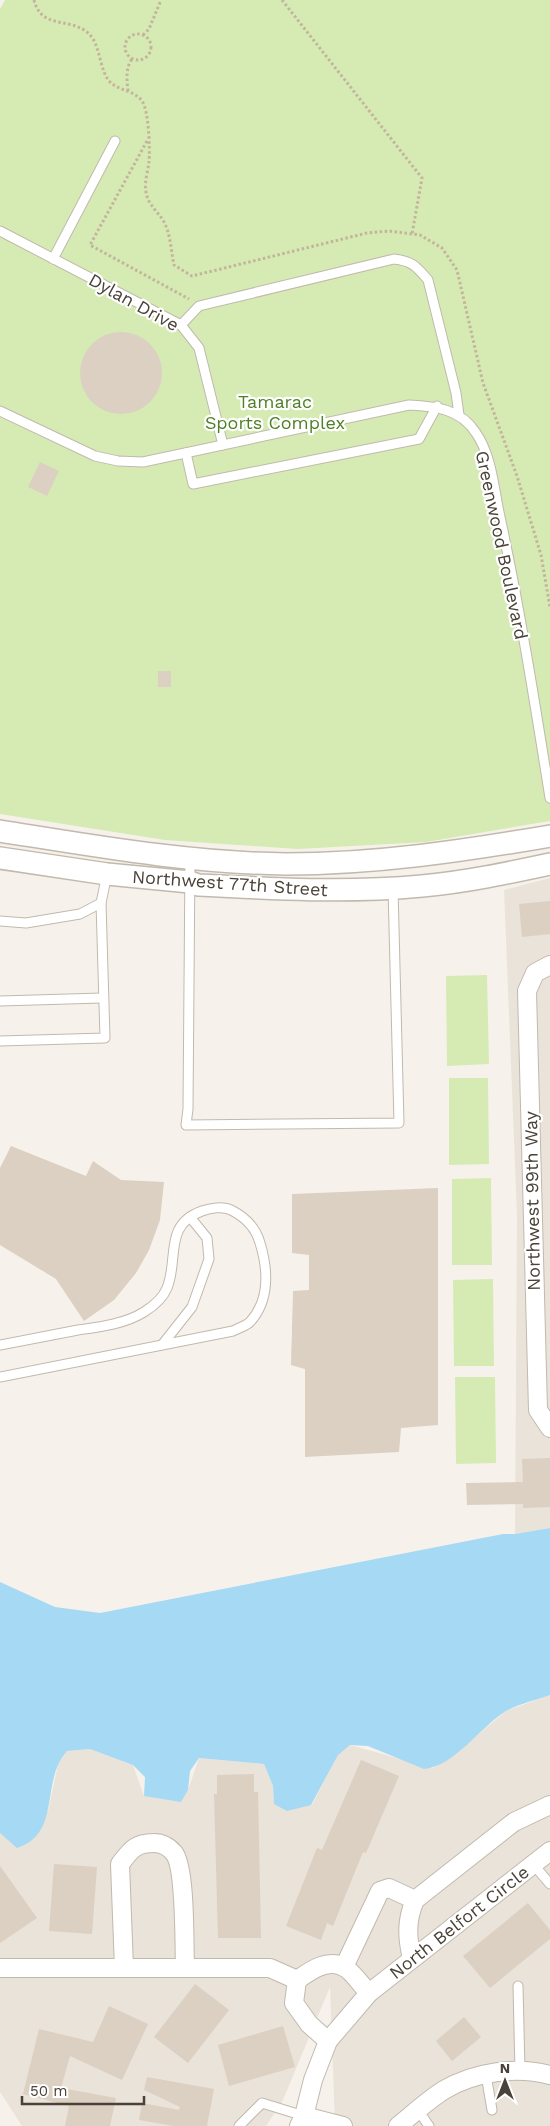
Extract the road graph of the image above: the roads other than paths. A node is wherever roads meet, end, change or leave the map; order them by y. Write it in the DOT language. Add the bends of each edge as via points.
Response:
graph roads {
  1 [pos="115,141"];
  2 [pos="0,231"];
  3 [pos="53,259"];
  4 [pos="181,324"];
  5 [pos="437,406"];
  6 [pos="0,411"];
  7 [pos="459,415"];
  8 [pos="222,445"];
  9 [pos="186,453"];
  10 [pos="550,798"];
  11 [pos="0,831"];
  12 [pos="550,836"];
  13 [pos="190,857"];
  14 [pos="0,858"];
  15 [pos="550,864"];
  16 [pos="108,874"];
  17 [pos="190,882"];
  18 [pos="393,888"];
  19 [pos="101,902"];
  20 [pos="0,921"];
  21 [pos="542,969"];
  22 [pos="102,998"];
  23 [pos="0,1001"];
  24 [pos="0,1042"];
  25 [pos="190,1217"];
  26 [pos="0,1345"];
  27 [pos="162,1345"];
  28 [pos="0,1377"];
  29 [pos="549,1427"];
  30 [pos="550,1805"];
  31 [pos="550,1851"];
  32 [pos="533,1864"];
  33 [pos="550,1884"];
  34 [pos="415,1900"];
  35 [pos="412,1959"];
  36 [pos="344,1967"];
  37 [pos="0,1968"];
  38 [pos="124,1968"];
  39 [pos="185,1968"];
  40 [pos="297,1980"];
  41 [pos="518,1986"];
  42 [pos="369,1993"];
  43 [pos="328,2042"];
  44 [pos="520,2071"];
  45 [pos="549,2074"];
  46 [pos="486,2075"];
  47 [pos="418,2110"];
  48 [pos="492,2110"];
  49 [pos="302,2121"];
  50 [pos="239,2126"];
  51 [pos="343,2126"];
  52 [pos="398,2126"];
  53 [pos="429,2126"];
  1 -- 3 [label="lane"];
  2 -- 3 [label="lane, Dylan Drive"];
  3 -- 4 [label="lane, Dylan Drive"];
  4 -- 7 [label="lane" via="199,306 394,259 408,260 428,280"];
  4 -- 8 [label="lane, Dylan Drive" via="199,348"];
  5 -- 7 [label="lane, Greenwood Boulevard"];
  5 -- 8 [label="lane, Greenwood Boulevard" via="410,405"];
  5 -- 9 [label="lane" via="419,439 193,484"];
  6 -- 9 [label="lane, Greenwood Boulevard" via="95,456 143,462"];
  7 -- 10 [label="lane, Greenwood Boulevard" via="476,432 487,457 509,557"];
  8 -- 9 [label="lane, Greenwood Boulevard"];
  11 -- 13 [label="street, Northwest 77th Street"];
  12 -- 13 [label="street, Northwest 77th Street" via="357,862 284,864"];
  13 -- 17 [label="lane"];
  14 -- 16 [label="street, Northwest 77th Street"];
  15 -- 18 [label="street, Northwest 77th Street" via="498,876"];
  16 -- 17 [label="street, Northwest 77th Street"];
  16 -- 19 [label="lane"];
  17 -- 18 [label="street, Northwest 77th Street" via="284,890"];
  17 -- 18 [label="lane" via="186,1125 400,1123"];
  19 -- 20 [label="lane" via="80,914 26,923"];
  19 -- 22 [label="lane"];
  21 -- 29 [label="street, Northwest 99th Way" via="527,991 538,1410"];
  22 -- 23 [label="lane"];
  22 -- 24 [label="lane" via="105,1038"];
  25 -- 26 [label="lane" via="181,1224 174,1239 171,1275 166,1290 142,1314 97,1327"];
  25 -- 27 [label="lane" via="207,1238 209,1260 192,1307"];
  25 -- 27 [label="lane" via="211,1208 229,1209 246,1220 258,1235 264,1256 267,1277 264,1295 249,1323 233,1330"];
  27 -- 28 [label="lane"];
  30 -- 34 [label="street" via="504,1829"];
  31 -- 32 [label="street, North Belfort Circle"];
  32 -- 33 [label="lane"];
  32 -- 35 [label="street, North Belfort Circle"];
  34 -- 35 [label="street" via="407,1924"];
  34 -- 36 [label="street" via="389,1888 380,1891"];
  35 -- 42 [label="street, North Belfort Circle"];
  36 -- 40 [label="street" via="326,1964"];
  36 -- 42 [label="street"];
  37 -- 38 [label="street"];
  38 -- 39 [label="street"];
  38 -- 39 [label="street" via="120,1864 132,1848 146,1843 161,1843 174,1854 181,1870"];
  39 -- 40 [label="street" via="270,1968"];
  40 -- 43 [label="street" via="294,2003"];
  41 -- 44 [label="lane"];
  42 -- 43 [label="street, North Belfort Circle"];
  43 -- 49 [label="street, North Belfort Circle"];
  44 -- 45 [label="street"];
  44 -- 46 [label="street"];
  46 -- 47 [label="street" via="471,2077 444,2090"];
  46 -- 48 [label="lane"];
  47 -- 52 [label="street"];
  47 -- 53 [label="lane"];
  49 -- 50 [label="lane" via="262,2102"];
  49 -- 51 [label="street"];
}
